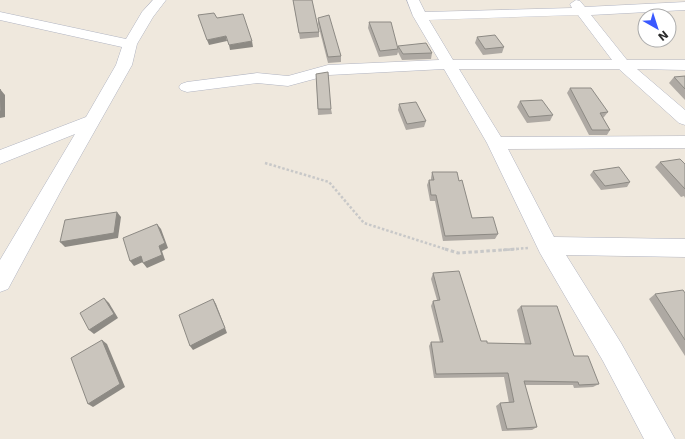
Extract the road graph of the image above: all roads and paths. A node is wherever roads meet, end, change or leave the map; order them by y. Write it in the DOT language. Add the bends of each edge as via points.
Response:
graph roads {
  1 [pos="160,0"];
  2 [pos="572,0"];
  3 [pos="685,6"];
  4 [pos="417,8"];
  5 [pos="583,11"];
  6 [pos="0,16"];
  7 [pos="130,44"];
  8 [pos="449,64"];
  9 [pos="685,65"];
  10 [pos="624,66"];
  11 [pos="187,87"];
  12 [pos="685,119"];
  13 [pos="92,121"];
  14 [pos="685,142"];
  15 [pos="496,143"];
  16 [pos="0,157"];
  17 [pos="265,163"];
  18 [pos="548,246"];
  19 [pos="685,248"];
  20 [pos="0,282"];
  21 [pos="660,439"];
  1 -- 7 [label="street" via="147,15"];
  2 -- 5 [label="street"];
  3 -- 5 [label="street"];
  4 -- 5 [label="street"];
  4 -- 8 [label="street"];
  5 -- 10 [label="street"];
  6 -- 7 [label="street"];
  7 -- 13 [label="street" via="124,65"];
  8 -- 10 [label="street"];
  8 -- 11 [label="street" via="328,70 288,81 257,78"];
  8 -- 15 [label="street"];
  9 -- 10 [label="street"];
  10 -- 12 [label="street"];
  13 -- 16 [label="street"];
  13 -- 20 [label="street"];
  14 -- 15 [label="street"];
  15 -- 18 [label="street"];
  17 -- 18 [label="path" via="329,182 364,223 458,252"];
  18 -- 19 [label="street"];
  18 -- 21 [label="street" via="612,352"];
}
